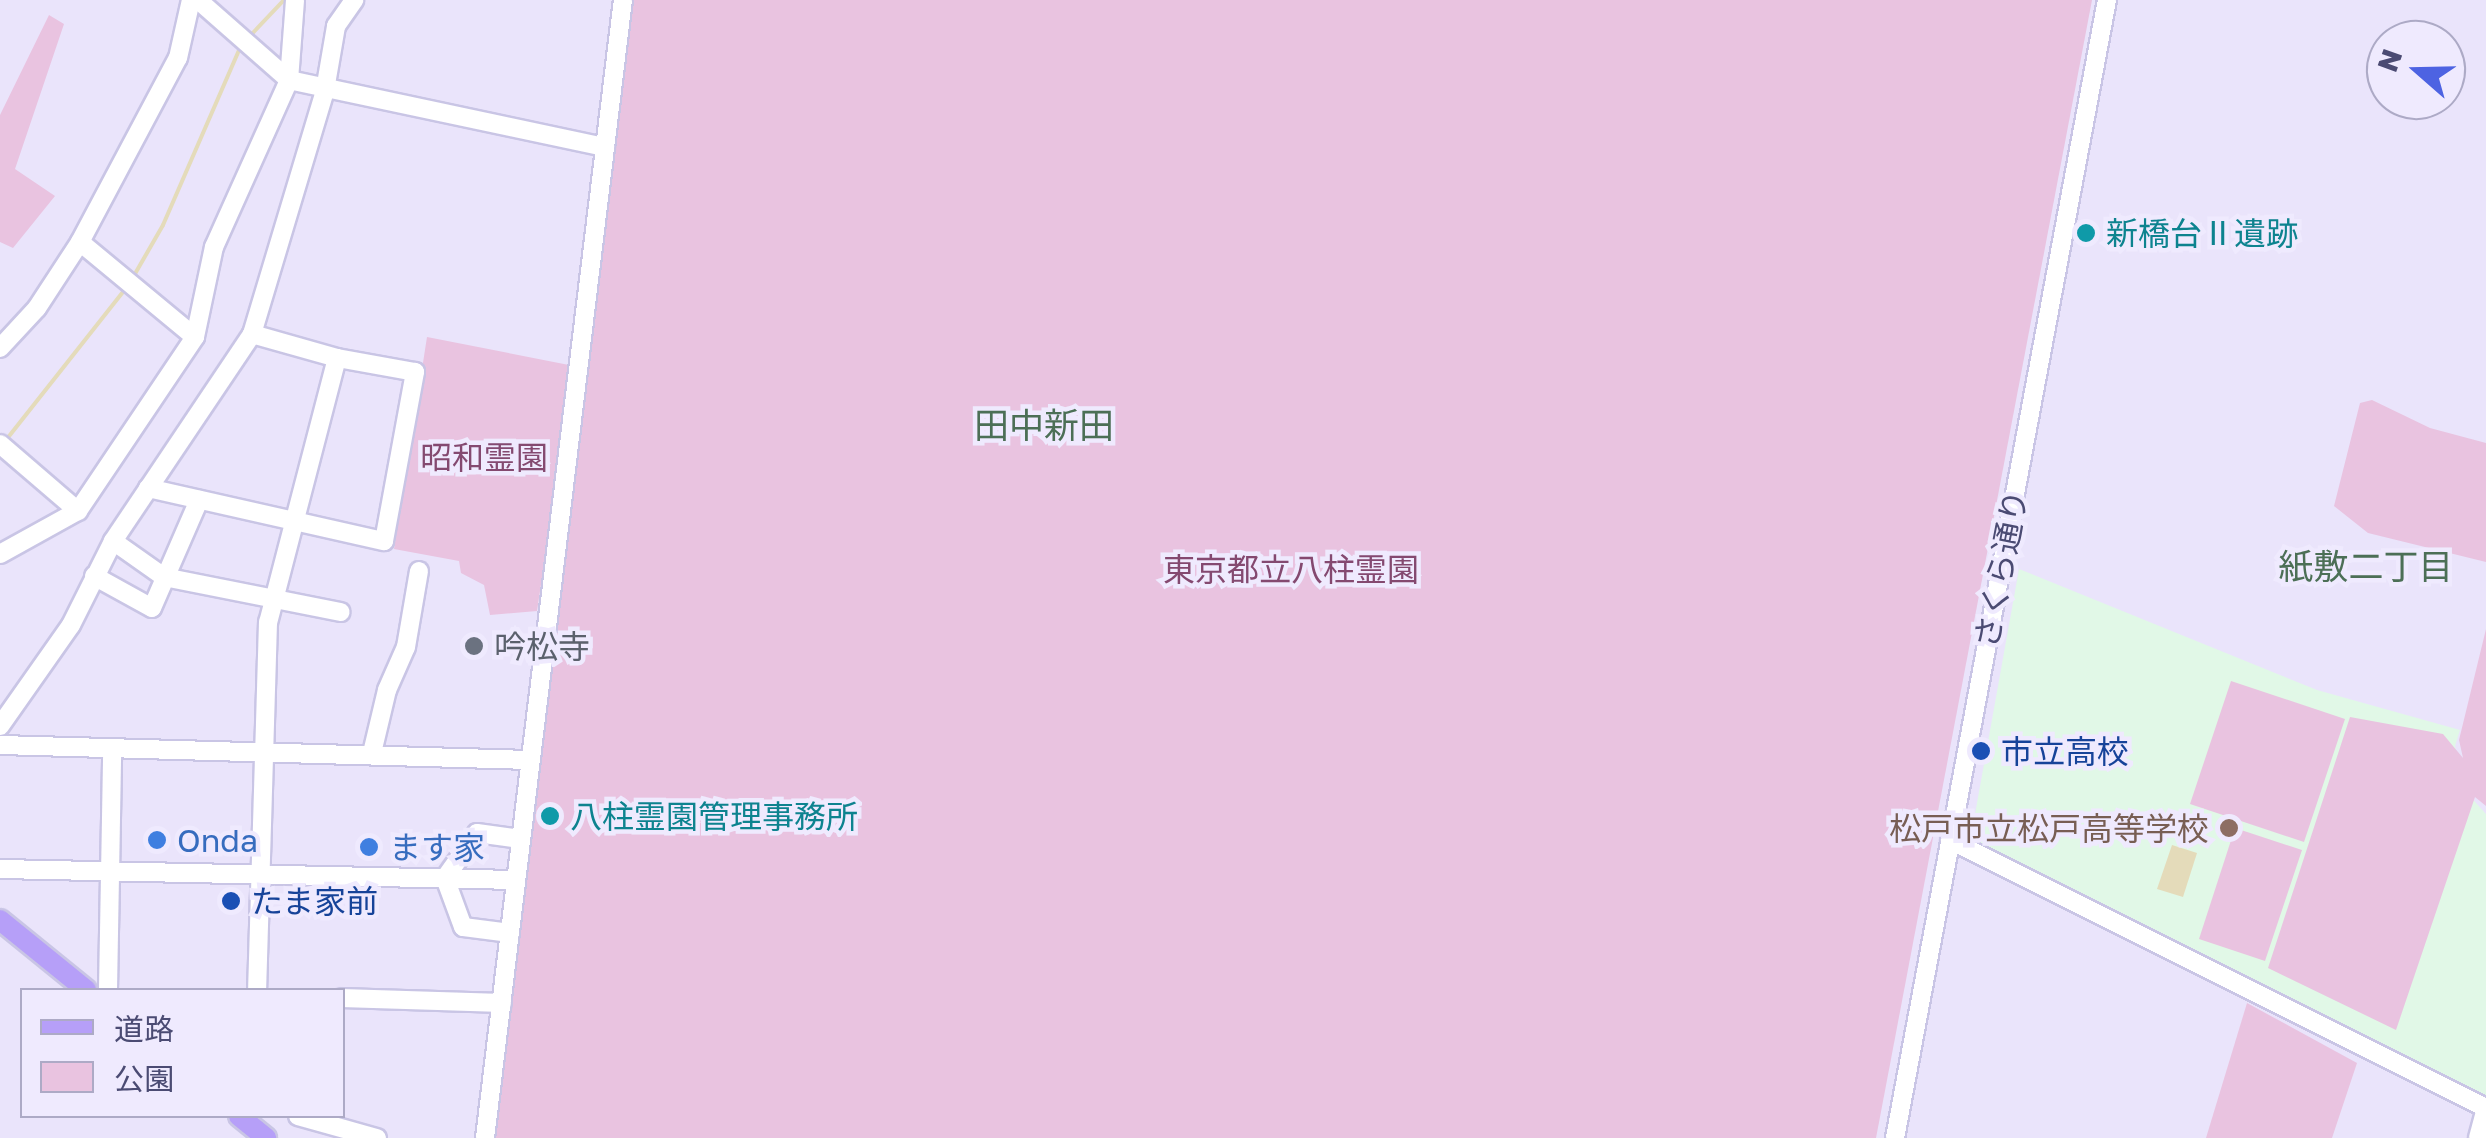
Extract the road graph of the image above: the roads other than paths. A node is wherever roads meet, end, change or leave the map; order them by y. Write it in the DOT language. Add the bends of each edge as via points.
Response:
graph roads {
  1 [pos="195,0"];
  2 [pos="295,0"];
  3 [pos="354,0"];
  4 [pos="623,0"];
  5 [pos="2108,0"];
  6 [pos="289,80"];
  7 [pos="325,90"];
  8 [pos="605,147"];
  9 [pos="80,242"];
  10 [pos="252,334"];
  11 [pos="195,336"];
  12 [pos="0,348"];
  13 [pos="337,358"];
  14 [pos="0,444"];
  15 [pos="148,488"];
  16 [pos="199,500"];
  17 [pos="78,511"];
  18 [pos="295,522"];
  19 [pos="113,542"];
  20 [pos="0,554"];
  21 [pos="420,572"];
  22 [pos="94,576"];
  23 [pos="164,577"];
  24 [pos="274,598"];
  25 [pos="341,612"];
  26 [pos="0,726"];
  27 [pos="0,744"];
  28 [pos="112,750"];
  29 [pos="262,752"];
  30 [pos="372,754"];
  31 [pos="530,760"];
  32 [pos="521,839"];
  33 [pos="1950,840"];
  34 [pos="0,869"];
  35 [pos="110,871"];
  36 [pos="261,874"];
  37 [pos="445,878"];
  38 [pos="516,880"];
  39 [pos="0,920"];
  40 [pos="510,933"];
  41 [pos="84,988"];
  42 [pos="108,988"];
  43 [pos="257,988"];
  44 [pos="345,998"];
  45 [pos="502,1003"];
  46 [pos="2486,1108"];
  47 [pos="241,1118"];
  48 [pos="305,1118"];
  49 [pos="263,1137"];
  50 [pos="378,1138"];
  51 [pos="486,1138"];
  52 [pos="1894,1138"];
  53 [pos="2478,1138"];
  1 -- 6 [label="street"];
  1 -- 9 [label="street" via="178,58"];
  2 -- 6 [label="street"];
  3 -- 7 [label="street" via="336,26"];
  4 -- 8 [label="street"];
  5 -- 33 [label="street, さくら通り"];
  6 -- 7 [label="street"];
  6 -- 11 [label="street" via="214,246"];
  7 -- 8 [label="street"];
  7 -- 10 [label="street"];
  8 -- 31 [label="street"];
  9 -- 11 [label="street"];
  9 -- 12 [label="street" via="37,308"];
  10 -- 13 [label="street"];
  10 -- 15 [label="street"];
  11 -- 17 [label="street"];
  13 -- 18 [label="street"];
  13 -- 18 [label="street" via="415,372 384,541"];
  14 -- 17 [label="street"];
  15 -- 16 [label="street"];
  15 -- 19 [label="street"];
  16 -- 18 [label="street"];
  16 -- 23 [label="street"];
  17 -- 20 [label="street"];
  18 -- 24 [label="street"];
  19 -- 22 [label="street"];
  19 -- 23 [label="street"];
  21 -- 30 [label="street" via="406,647"];
  22 -- 23 [label="street" via="152,608"];
  22 -- 26 [label="street" via="72,624"];
  23 -- 24 [label="street"];
  24 -- 25 [label="street"];
  24 -- 29 [label="street"];
  27 -- 28 [label="street"];
  28 -- 29 [label="street"];
  28 -- 35 [label="street"];
  29 -- 30 [label="street"];
  29 -- 36 [label="street"];
  30 -- 31 [label="street"];
  31 -- 32 [label="street"];
  32 -- 37 [label="street" via="477,832"];
  32 -- 38 [label="street"];
  33 -- 46 [label="street"];
  33 -- 52 [label="street, さくら通り"];
  34 -- 35 [label="street"];
  35 -- 36 [label="street"];
  35 -- 42 [label="street"];
  36 -- 37 [label="street"];
  36 -- 43 [label="street"];
  37 -- 38 [label="street"];
  37 -- 40 [label="street" via="463,927"];
  38 -- 40 [label="street"];
  39 -- 41 [label="main road"];
  40 -- 45 [label="street"];
  44 -- 45 [label="street"];
  45 -- 51 [label="street"];
  46 -- 53 [label="street"];
  47 -- 49 [label="main road"];
  48 -- 50 [label="street"];
}
